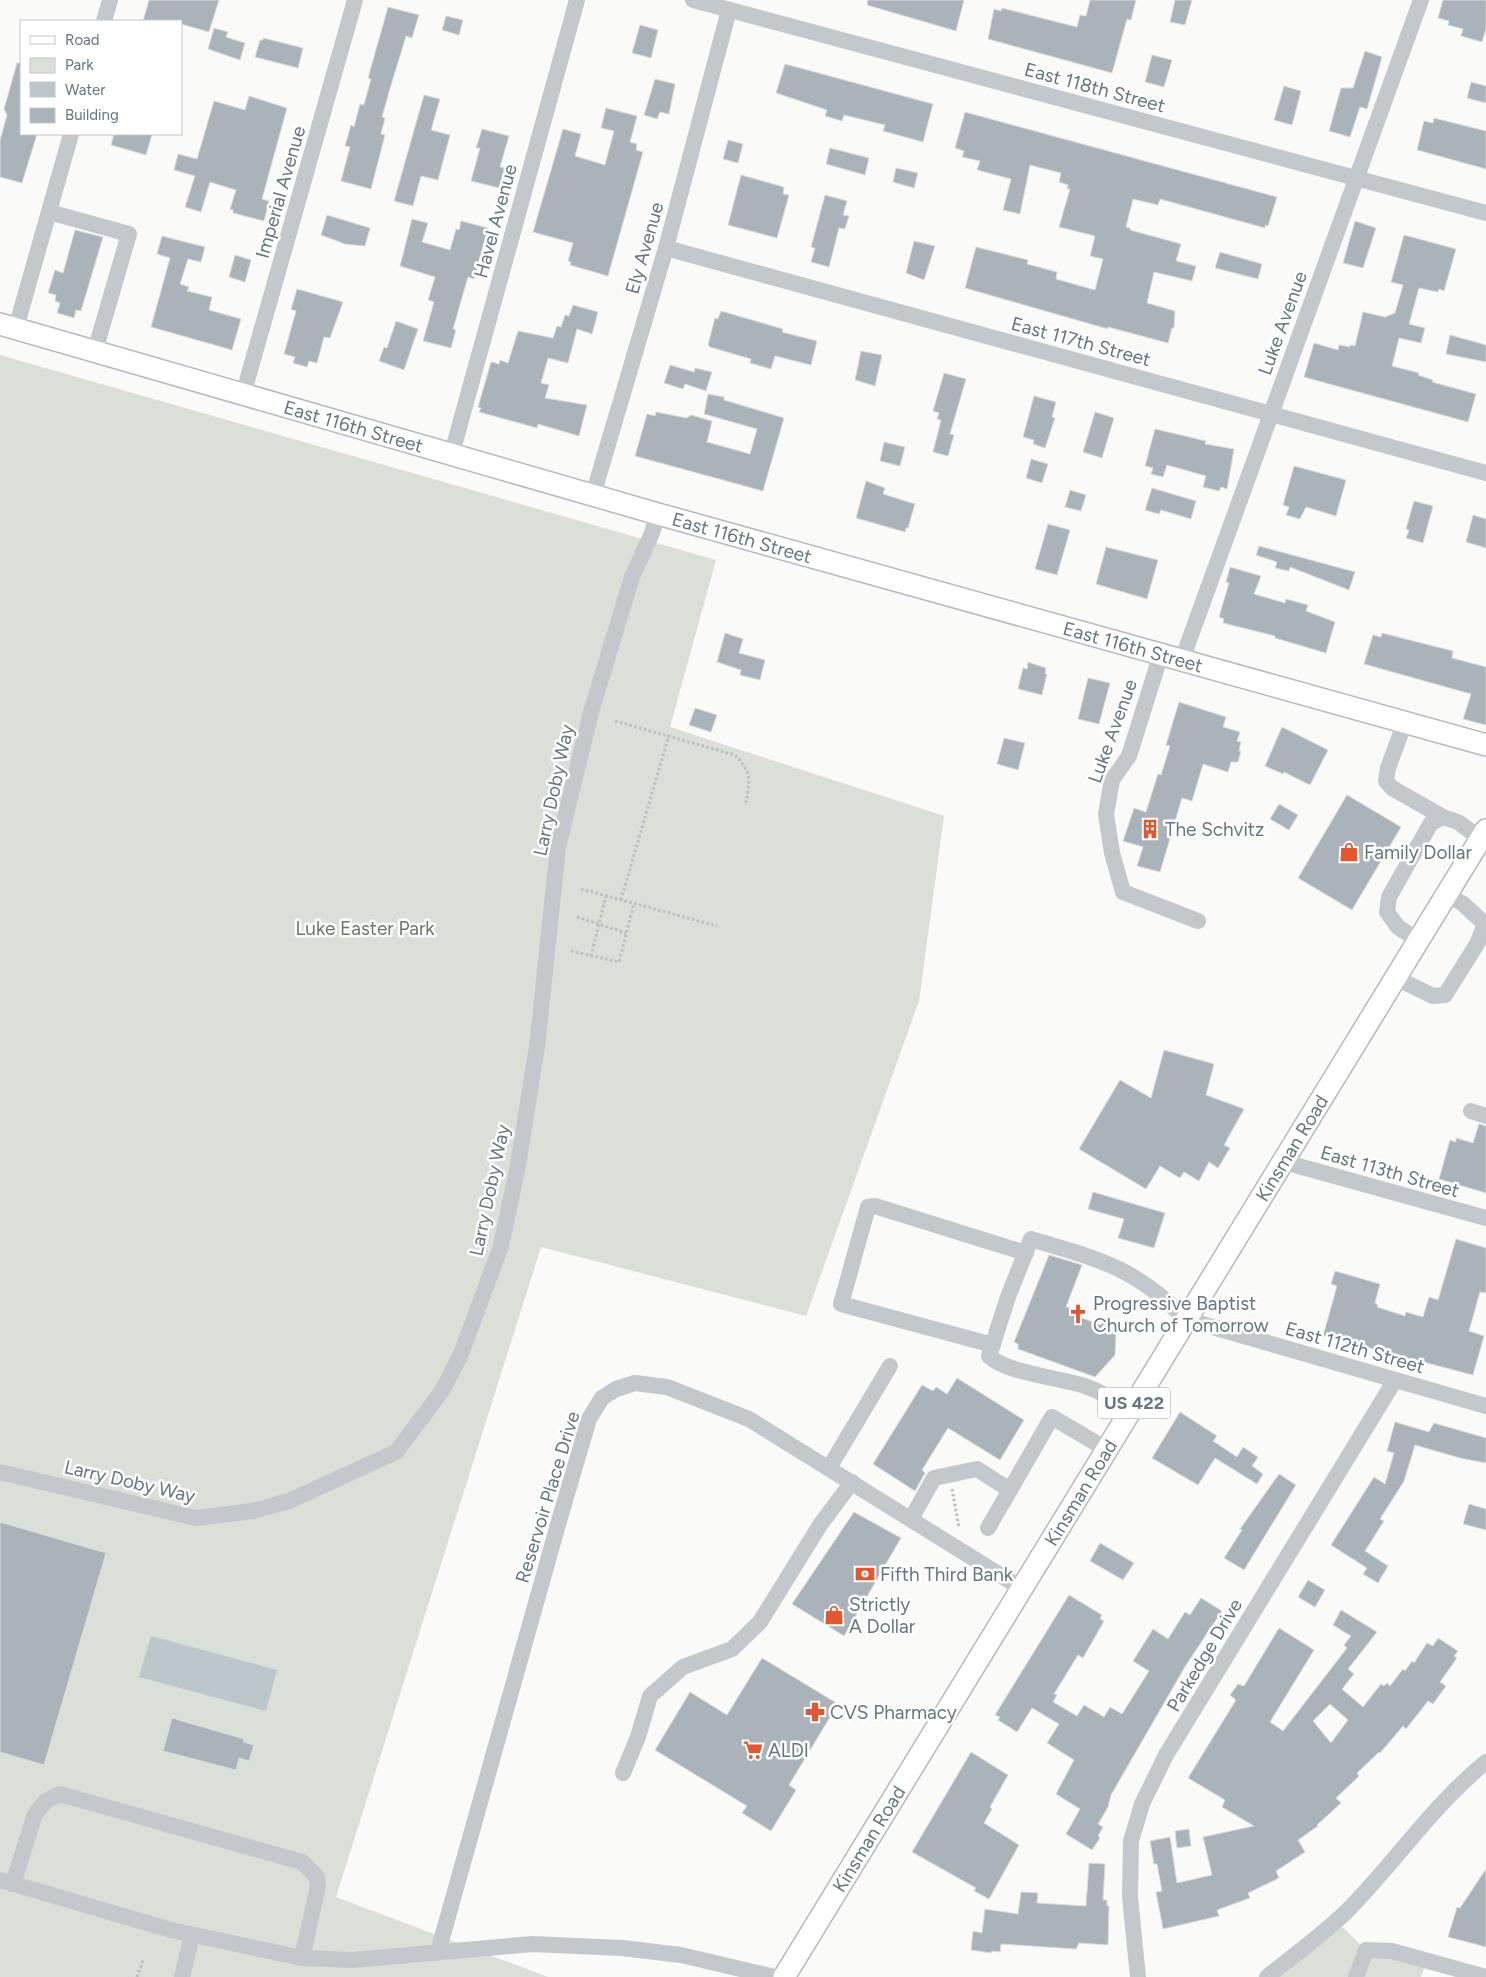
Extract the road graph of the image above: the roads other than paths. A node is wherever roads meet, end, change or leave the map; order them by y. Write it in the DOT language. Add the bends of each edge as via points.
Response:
graph roads {
  1 [pos="110,0"];
  2 [pos="355,0"];
  3 [pos="577,0"];
  4 [pos="693,0"];
  5 [pos="1421,0"];
  6 [pos="729,10"];
  7 [pos="104,20"];
  8 [pos="72,135"];
  9 [pos="1357,178"];
  10 [pos="49,212"];
  11 [pos="1486,213"];
  12 [pos="666,248"];
  13 [pos="8,326"];
  14 [pos="95,352"];
  15 [pos="243,395"];
  16 [pos="1270,413"];
  17 [pos="452,453"];
  18 [pos="1486,473"];
  19 [pos="593,496"];
  20 [pos="658,514"];
  21 [pos="1161,654"];
  22 [pos="1182,660"];
  23 [pos="1405,722"];
  24 [pos="1486,745"];
  25 [pos="1444,817"];
  26 [pos="1484,834"];
  27 [pos="1447,894"];
  28 [pos="1198,921"];
  29 [pos="1418,941"];
  30 [pos="1396,978"];
  31 [pos="1284,1162"];
  32 [pos="1486,1218"];
  33 [pos="1026,1253"];
  34 [pos="1185,1319"];
  35 [pos="993,1345"];
  36 [pos="890,1366"];
  37 [pos="1395,1380"];
  38 [pos="1486,1406"];
  39 [pos="1129,1410"];
  40 [pos="1106,1449"];
  41 [pos="0,1472"];
  42 [pos="840,1475"];
  43 [pos="1010,1490"];
  44 [pos="911,1519"];
  45 [pos="988,1528"];
  46 [pos="1021,1588"];
  47 [pos="1486,1761"];
  48 [pos="623,1773"];
  49 [pos="7,1882"];
  50 [pos="192,1936"];
  51 [pos="438,1952"];
  52 [pos="302,1958"];
  53 [pos="182,1977"];
  54 [pos="775,1977"];
  55 [pos="784,1977"];
  56 [pos="1138,1977"];
  57 [pos="1267,1977"];
  58 [pos="1356,1977"];
  59 [pos="1486,1977"];
  1 -- 7 [label="street"];
  2 -- 15 [label="street, Imperial Avenue"];
  3 -- 17 [label="street, Havel Avenue"];
  4 -- 6 [label="street, East 118th Street"];
  5 -- 9 [label="street, Luke Avenue"];
  6 -- 9 [label="street, East 118th Street"];
  6 -- 12 [label="street, Ely Avenue"];
  8 -- 10 [label="street"];
  9 -- 11 [label="street, East 118th Street"];
  9 -- 16 [label="street, Luke Avenue"];
  10 -- 13 [label="street"];
  10 -- 14 [label="street" via="128,234"];
  12 -- 16 [label="street, East 117th Street"];
  12 -- 19 [label="street, Ely Avenue"];
  13 -- 14 [label="main road, East 116th Street"];
  14 -- 15 [label="main road, East 116th Street"];
  15 -- 17 [label="main road, East 116th Street"];
  16 -- 18 [label="street, East 117th Street"];
  16 -- 22 [label="street, Luke Avenue"];
  17 -- 19 [label="main road, East 116th Street"];
  19 -- 20 [label="main road, East 116th Street"];
  20 -- 21 [label="main road, East 116th Street"];
  20 -- 41 [label="street, Larry Doby Way" via="632,577 591,712 558,847 537,1048 501,1246 461,1354 442,1391 396,1452 289,1501 253,1511 196,1518"];
  21 -- 22 [label="main road, East 116th Street"];
  21 -- 28 [label="street, Luke Avenue" via="1129,756 1112,780 1106,814 1123,892"];
  22 -- 23 [label="main road, East 116th Street"];
  23 -- 24 [label="main road, East 116th Street"];
  23 -- 25 [label="street" via="1386,781 1392,788"];
  25 -- 26 [label="street"];
  25 -- 29 [label="street" via="1431,823 1389,897 1387,912 1398,927"];
  26 -- 27 [label="main road, Kinsman Road / US 422"];
  27 -- 29 [label="main road, Kinsman Road / US 422"];
  27 -- 30 [label="street" via="1485,924 1472,952 1445,994 1433,996"];
  29 -- 30 [label="main road, Kinsman Road / US 422"];
  30 -- 31 [label="main road, Kinsman Road / US 422"];
  31 -- 32 [label="street, East 113th Street"];
  31 -- 34 [label="main road, Kinsman Road / US 422"];
  33 -- 34 [label="street" via="1031,1239 1081,1253 1124,1270 1164,1297"];
  33 -- 35 [label="street"];
  33 -- 35 [label="street" via="875,1206 868,1207 840,1304"];
  34 -- 37 [label="street, East 112th Street"];
  34 -- 39 [label="main road, Kinsman Road / US 422"];
  35 -- 39 [label="street" via="990,1356 993,1360 1083,1385 1106,1394"];
  36 -- 42 [label="street"];
  37 -- 38 [label="street, East 112th Street"];
  37 -- 56 [label="street, Parkedge Drive" via="1171,1746 1142,1804 1131,1841 1130,1897"];
  39 -- 40 [label="main road, Kinsman Road / US 422"];
  40 -- 43 [label="street" via="1052,1417"];
  40 -- 46 [label="main road, Kinsman Road / US 422"];
  42 -- 44 [label="street, Reservoir Place Drive"];
  42 -- 48 [label="street" via="820,1525 760,1622 732,1649 683,1667 650,1696"];
  42 -- 51 [label="street, Reservoir Place Drive" via="749,1419 667,1387 635,1384 616,1389 602,1398 589,1419"];
  43 -- 44 [label="street" via="977,1469 934,1478"];
  43 -- 45 [label="street"];
  44 -- 46 [label="street, Reservoir Place Drive"];
  46 -- 55 [label="main road, Kinsman Road / US 422"];
  47 -- 57 [label="street" via="1441,1802 1401,1852 1347,1910"];
  49 -- 50 [label="street"];
  49 -- 52 [label="street" via="35,1814 46,1801 60,1794 302,1862 317,1878 318,1886"];
  50 -- 52 [label="street"];
  50 -- 53 [label="street"];
  51 -- 52 [label="street" via="352,1960"];
  51 -- 54 [label="street" via="532,1944 622,1948 700,1958"];
  58 -- 59 [label="street" via="1366,1950 1392,1951"];
}
